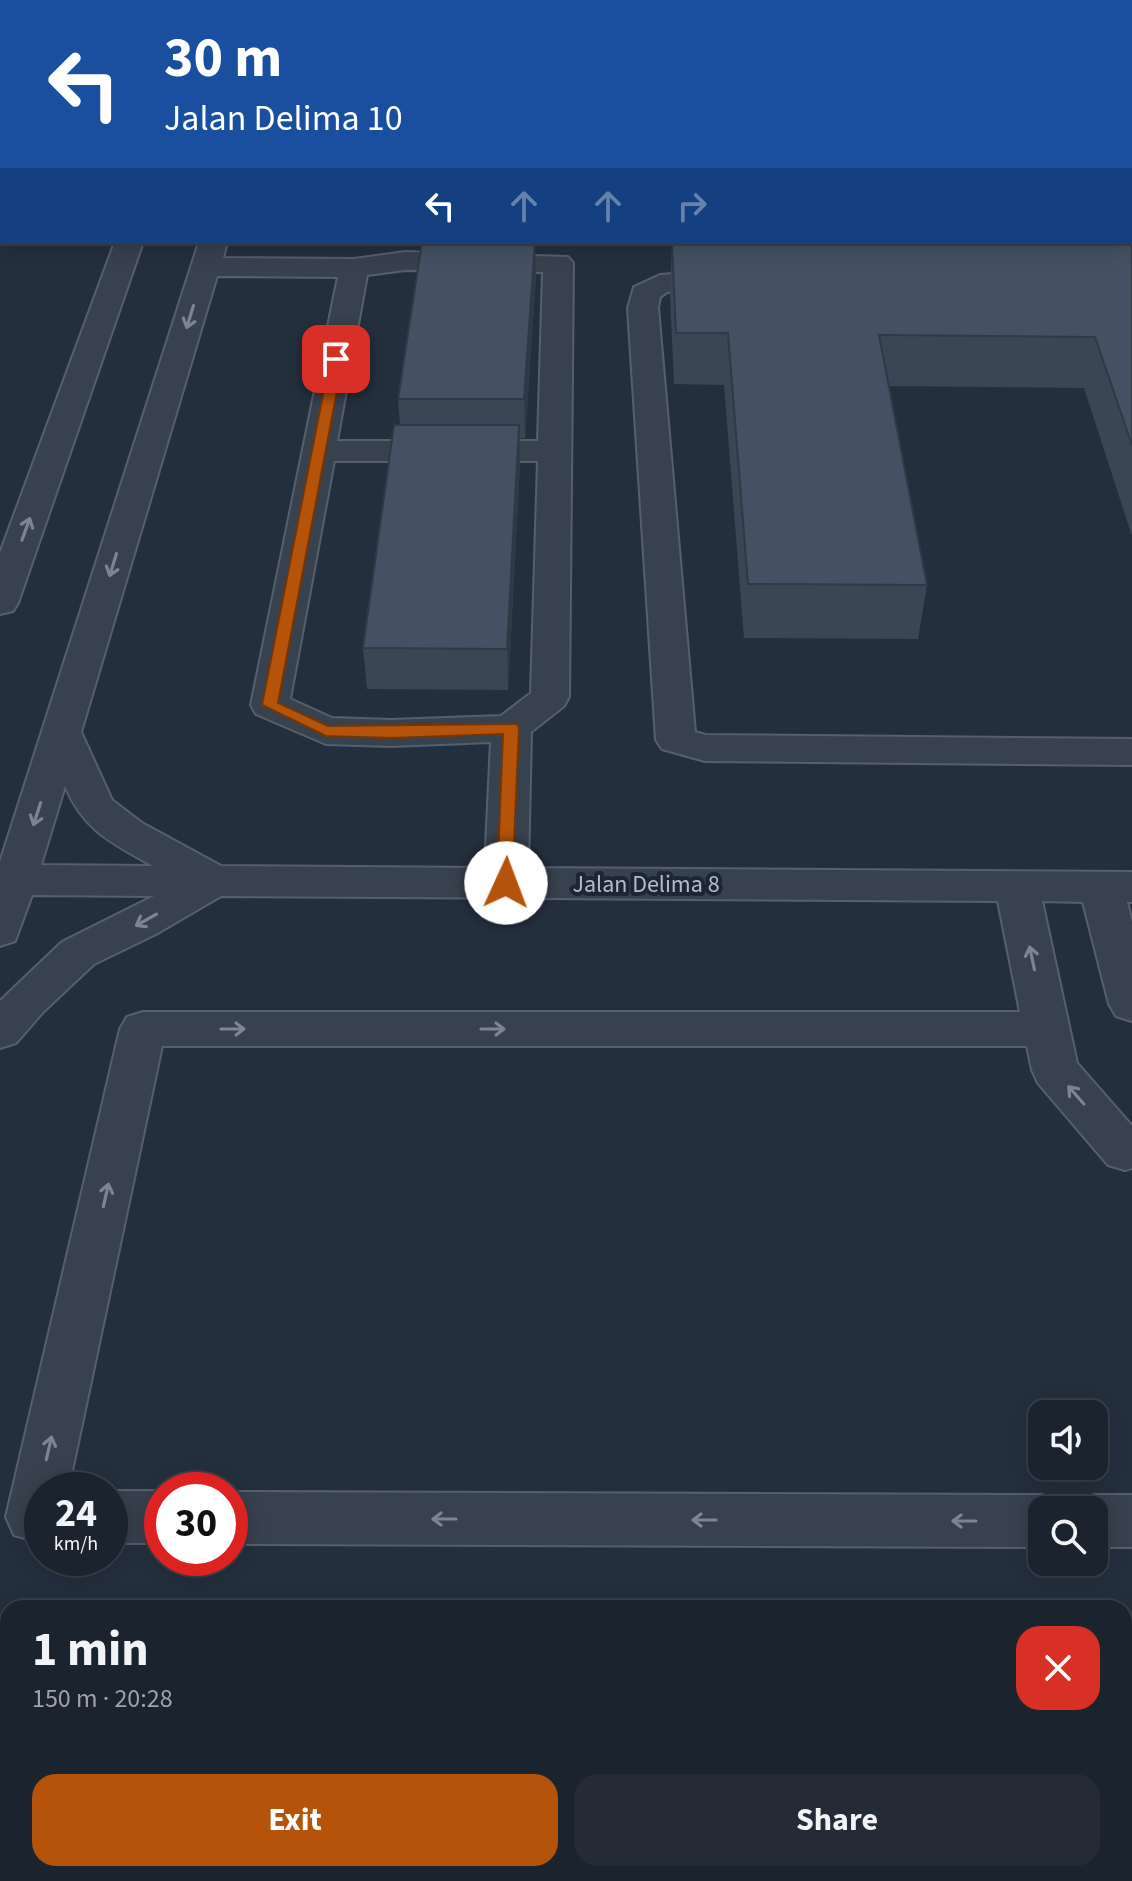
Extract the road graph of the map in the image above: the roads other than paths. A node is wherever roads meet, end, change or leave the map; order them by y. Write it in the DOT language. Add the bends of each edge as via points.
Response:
graph roads {
  1 [pos="128,244"];
  2 [pos="209,254"];
  3 [pos="354,268"];
  4 [pos="752,280"];
  5 [pos="319,451"];
  6 [pos="554,451"];
  7 [pos="0,603"];
  8 [pos="511,728"];
  9 [pos="62,733"];
  10 [pos="1132,752"];
  11 [pos="16,880"];
  12 [pos="214,881"];
  13 [pos="506,883"];
  14 [pos="1017,887"];
  15 [pos="1116,887"];
  16 [pos="0,930"];
  17 [pos="1132,1004"];
  18 [pos="1046,1029"];
  19 [pos="0,1031"];
  20 [pos="1130,1153"];
  21 [pos="44,1472"];
  22 [pos="248,1518"];
  23 [pos="1028,1521"];
  24 [pos="1108,1521"];
  25 [pos="1132,1521"];
  7 -- 1 [label="street, one-way"];
  2 -- 3 [label="street"];
  2 -- 9 [label="street, one-way"];
  3 -- 5 [label="street"];
  3 -- 6 [label="street" via="405,261 558,263"];
  4 -- 10 [label="street" via="660,284 645,293 676,740 705,748"];
  5 -- 6 [label="street"];
  5 -- 8 [label="street" via="270,705 326,731"];
  6 -- 8 [label="street" via="550,697"];
  8 -- 13 [label="street"];
  9 -- 11 [label="street, one-way"];
  9 -- 12 [label="street" via="95,808 127,833"];
  11 -- 12 [label="street, Jalan Delima 8"];
  11 -- 16 [label="street"];
  12 -- 13 [label="street, Jalan Delima 8"];
  12 -- 19 [label="street, one-way" via="78,953"];
  13 -- 14 [label="street, Jalan Delima 8"];
  14 -- 15 [label="street, Jalan Delima 8"];
  18 -- 14 [label="street, one-way"];
  15 -- 17 [label="street"];
  20 -- 18 [label="street, one-way" via="1055,1070"];
  21 -- 18 [label="street, one-way" via="143,1029"];
  23 -- 22 [label="street, one-way"];
  24 -- 25 [label="street"];
}
